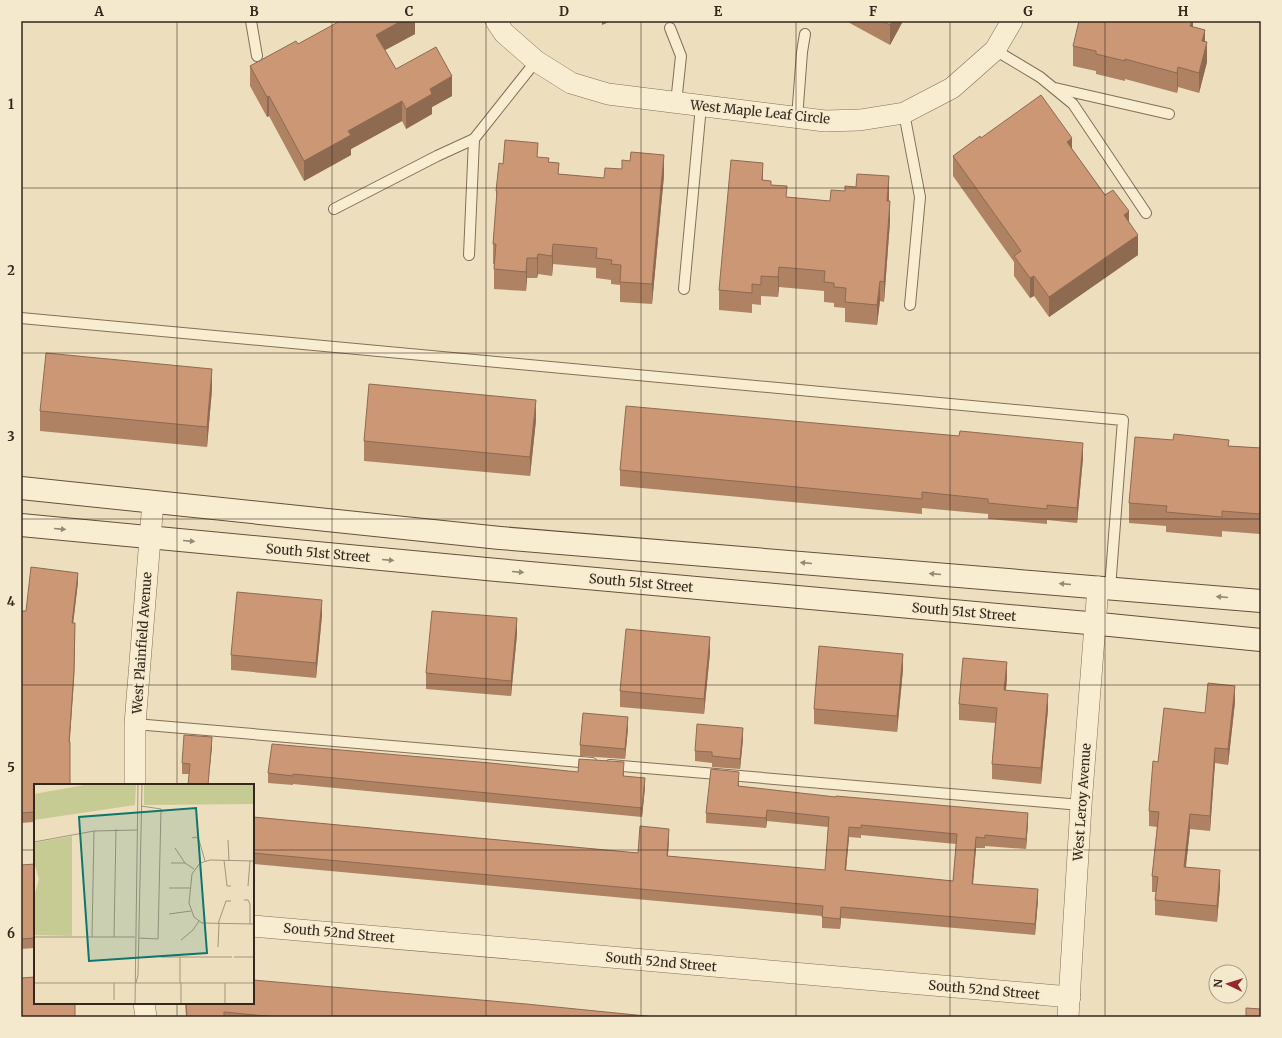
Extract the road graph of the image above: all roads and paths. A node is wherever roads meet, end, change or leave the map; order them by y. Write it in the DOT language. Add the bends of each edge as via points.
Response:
graph roads {
  1 [pos="251,21"];
  2 [pos="496,21"];
  3 [pos="1012,21"];
  4 [pos="670,28"];
  5 [pos="805,34"];
  6 [pos="995,50"];
  7 [pos="257,56"];
  8 [pos="536,61"];
  9 [pos="1053,88"];
  10 [pos="676,103"];
  11 [pos="701,106"];
  12 [pos="904,113"];
  13 [pos="1169,114"];
  14 [pos="797,118"];
  15 [pos="474,139"];
  16 [pos="334,209"];
  17 [pos="1146,213"];
  18 [pos="469,255"];
  19 [pos="684,289"];
  20 [pos="910,305"];
  21 [pos="21,318"];
  22 [pos="21,488"];
  23 [pos="153,502"];
  24 [pos="21,525"];
  25 [pos="150,537"];
  26 [pos="1104,587"];
  27 [pos="1261,600"];
  28 [pos="1096,624"];
  29 [pos="1261,640"];
  30 [pos="135,724"];
  31 [pos="135,784"];
  32 [pos="1081,805"];
  33 [pos="254,926"];
  34 [pos="144,1004"];
  35 [pos="1069,1007"];
  36 [pos="146,1017"];
  1 -- 7 [label="lane"];
  2 -- 8 [label="street, West Maple Leaf Circle" via="504,33"];
  3 -- 6 [label="street, West Maple Leaf Circle"];
  4 -- 10 [label="lane" via="681,56"];
  5 -- 14 [label="lane"];
  6 -- 9 [label="lane" via="1040,77"];
  6 -- 12 [label="street, West Maple Leaf Circle" via="952,88"];
  8 -- 10 [label="street, West Maple Leaf Circle" via="571,83 608,94"];
  8 -- 15 [label="lane"];
  9 -- 13 [label="lane"];
  9 -- 17 [label="lane" via="1073,104"];
  10 -- 11 [label="street, West Maple Leaf Circle"];
  11 -- 14 [label="street, West Maple Leaf Circle"];
  11 -- 19 [label="lane"];
  12 -- 14 [label="street, West Maple Leaf Circle" via="860,120 826,121"];
  12 -- 20 [label="lane" via="920,197"];
  15 -- 16 [label="lane"];
  15 -- 18 [label="lane"];
  21 -- 26 [label="lane" via="1123,420"];
  22 -- 23 [label="street"];
  23 -- 25 [label="street, West Plainfield Avenue"];
  26 -- 23 [label="street, one-way" via="500,538"];
  24 -- 25 [label="street, South 51st Street, one-way"];
  25 -- 28 [label="street, South 51st Street, one-way"];
  25 -- 30 [label="street, West Plainfield Avenue"];
  27 -- 26 [label="street, one-way"];
  26 -- 28 [label="street, West Leroy Avenue"];
  28 -- 29 [label="street, South 51st Street"];
  28 -- 32 [label="street, West Leroy Avenue"];
  30 -- 31 [label="street, West Plainfield Avenue"];
  30 -- 32 [label="lane"];
  32 -- 35 [label="street, West Leroy Avenue"];
  33 -- 35 [label="street, South 52nd Street"];
  34 -- 36 [label="street"];
}
